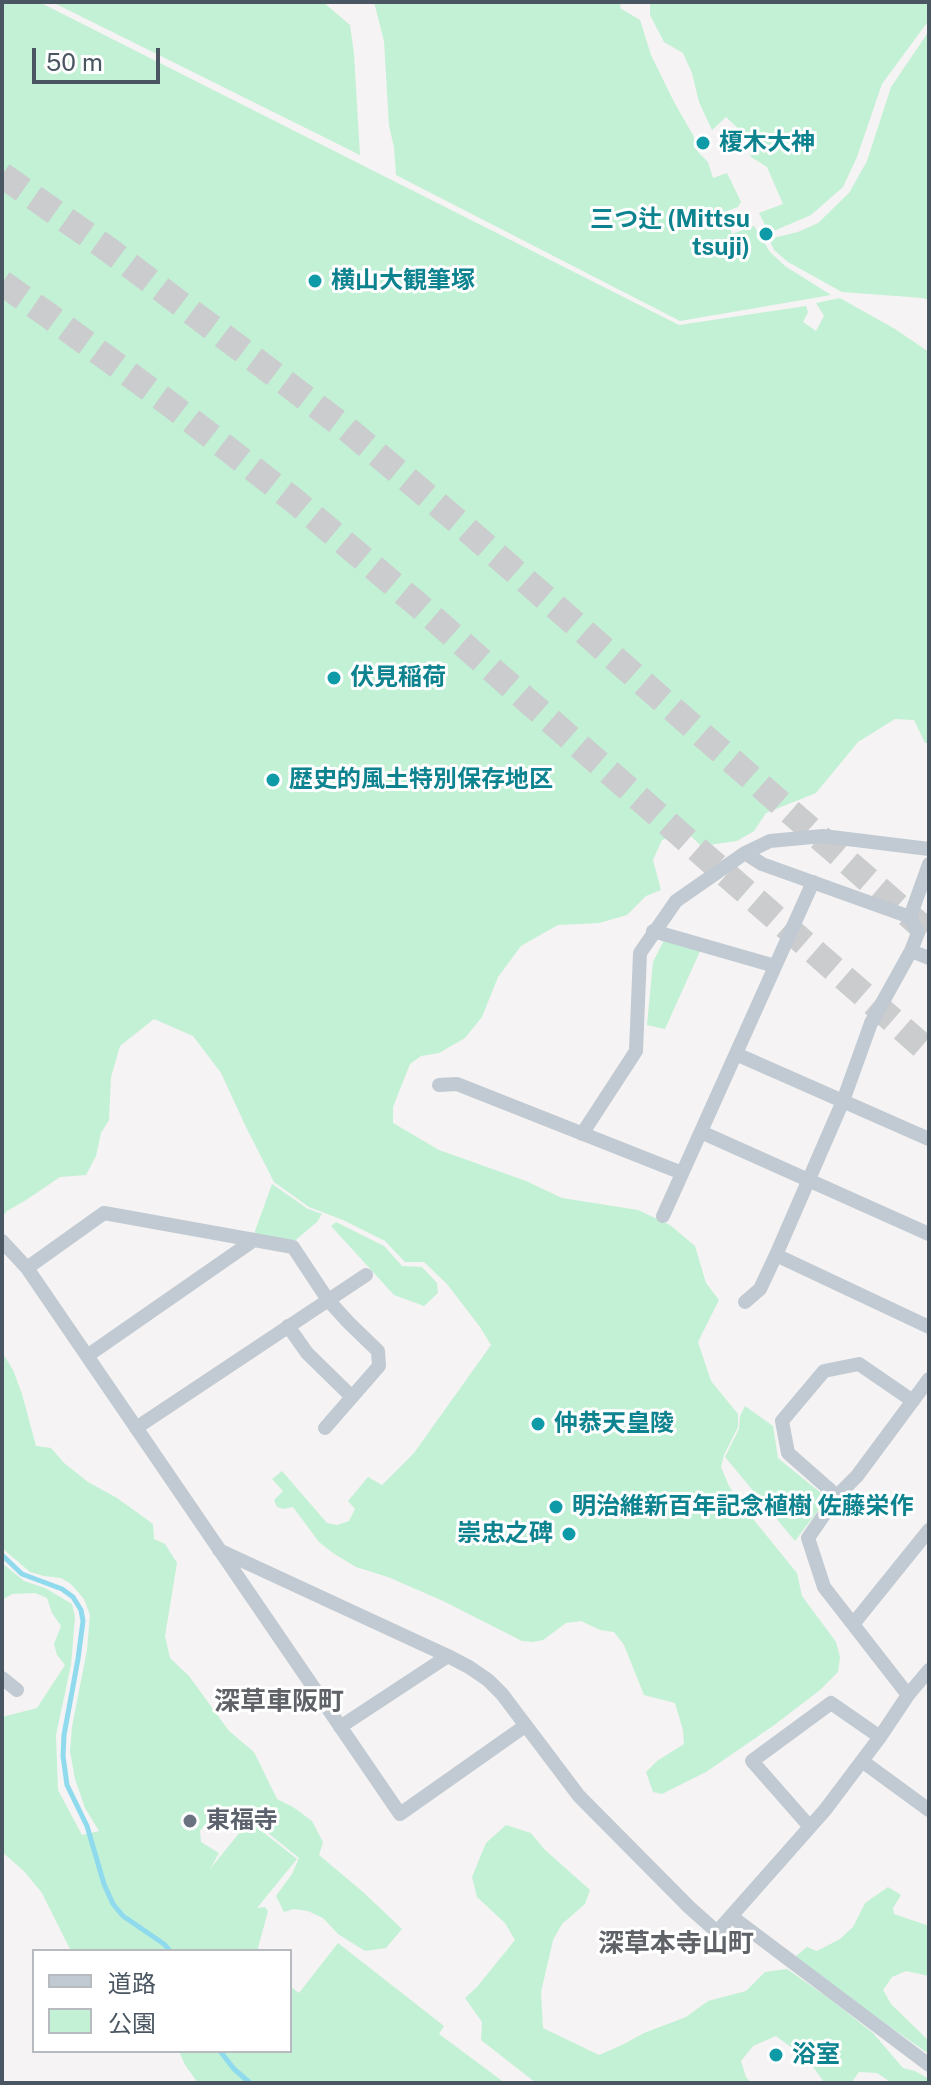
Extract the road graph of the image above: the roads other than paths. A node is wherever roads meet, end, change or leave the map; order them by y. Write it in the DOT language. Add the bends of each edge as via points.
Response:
graph roads {
  1 [pos="929,849"];
  2 [pos="745,853"];
  3 [pos="928,869"];
  4 [pos="813,882"];
  5 [pos="910,917"];
  6 [pos="653,931"];
  7 [pos="911,951"];
  8 [pos="929,958"];
  9 [pos="775,966"];
  10 [pos="736,1054"];
  11 [pos="439,1085"];
  12 [pos="843,1101"];
  13 [pos="701,1132"];
  14 [pos="582,1134"];
  15 [pos="929,1139"];
  16 [pos="682,1173"];
  17 [pos="808,1180"];
  18 [pos="663,1216"];
  19 [pos="929,1234"];
  20 [pos="254,1240"];
  21 [pos="2,1241"];
  22 [pos="776,1255"];
  23 [pos="27,1268"];
  24 [pos="366,1275"];
  25 [pos="328,1300"];
  26 [pos="745,1302"];
  27 [pos="288,1326"];
  28 [pos="929,1327"];
  29 [pos="87,1356"];
  30 [pos="929,1379"];
  31 [pos="352,1397"];
  32 [pos="913,1401"];
  33 [pos="136,1428"];
  34 [pos="325,1428"];
  35 [pos="837,1496"];
  36 [pos="929,1530"];
  37 [pos="219,1550"];
  38 [pos="854,1623"];
  39 [pos="448,1656"];
  40 [pos="929,1670"];
  41 [pos="2,1678"];
  42 [pos="17,1690"];
  43 [pos="908,1695"];
  44 [pos="525,1726"];
  45 [pos="340,1727"];
  46 [pos="880,1737"];
  47 [pos="862,1761"];
  48 [pos="929,1810"];
  49 [pos="810,1827"];
  50 [pos="731,1916"];
  51 [pos="929,2065"];
  1 -- 2 [label="street" via="823,836 770,841"];
  2 -- 4 [label="street"];
  2 -- 6 [label="street" via="676,901"];
  3 -- 5 [label="street"];
  4 -- 5 [label="street"];
  4 -- 9 [label="street"];
  5 -- 7 [label="street" via="918,933"];
  6 -- 9 [label="street"];
  6 -- 14 [label="street" via="640,953 636,1051"];
  7 -- 8 [label="street"];
  7 -- 12 [label="street" via="871,1023"];
  9 -- 10 [label="street"];
  10 -- 12 [label="street"];
  10 -- 13 [label="street"];
  11 -- 14 [label="street" via="457,1084"];
  12 -- 15 [label="street"];
  12 -- 17 [label="street"];
  13 -- 16 [label="street"];
  13 -- 17 [label="street"];
  14 -- 16 [label="street"];
  16 -- 18 [label="street"];
  17 -- 19 [label="street"];
  17 -- 22 [label="street"];
  20 -- 23 [label="street" via="104,1213"];
  20 -- 25 [label="street" via="293,1247"];
  20 -- 29 [label="street"];
  21 -- 23 [label="street"];
  22 -- 26 [label="street" via="760,1289"];
  22 -- 28 [label="street"];
  23 -- 29 [label="street"];
  24 -- 25 [label="street"];
  25 -- 27 [label="street"];
  25 -- 31 [label="street" via="378,1351 379,1366"];
  27 -- 31 [label="street"];
  27 -- 33 [label="street"];
  29 -- 33 [label="street"];
  30 -- 32 [label="street"];
  31 -- 34 [label="street"];
  32 -- 35 [label="street"];
  32 -- 35 [label="street" via="859,1364 824,1371 782,1421 788,1453"];
  33 -- 37 [label="street"];
  35 -- 38 [label="street" via="808,1538 824,1587"];
  36 -- 38 [label="street"];
  37 -- 39 [label="street"];
  37 -- 45 [label="street"];
  38 -- 43 [label="street"];
  39 -- 44 [label="street" via="488,1680"];
  39 -- 45 [label="street"];
  40 -- 43 [label="street"];
  41 -- 42 [label="street"];
  43 -- 46 [label="street"];
  44 -- 45 [label="street" via="400,1814"];
  44 -- 50 [label="street" via="579,1796 689,1907 717,1932"];
  46 -- 47 [label="street"];
  46 -- 49 [label="street" via="831,1703 752,1761"];
  47 -- 48 [label="street"];
  47 -- 49 [label="street"];
  49 -- 50 [label="street"];
  50 -- 51 [label="street"];
}
